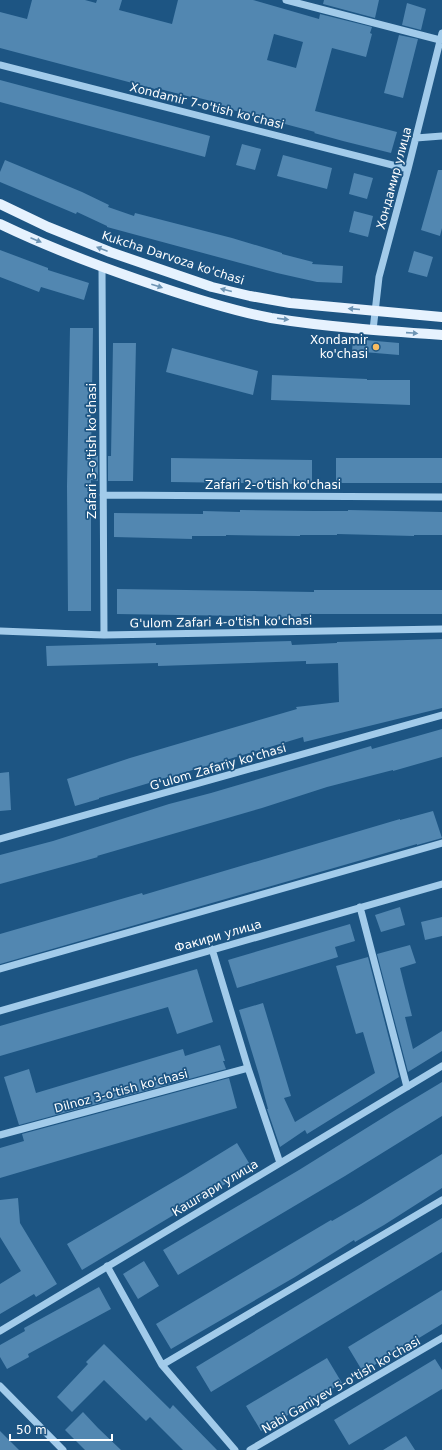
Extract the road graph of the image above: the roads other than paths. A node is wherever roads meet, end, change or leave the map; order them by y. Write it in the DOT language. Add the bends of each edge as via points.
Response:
graph roads {
  1 [pos="286,0"];
  2 [pos="441,37"];
  3 [pos="0,65"];
  4 [pos="442,136"];
  5 [pos="416,138"];
  6 [pos="408,169"];
  7 [pos="0,204"];
  8 [pos="0,224"];
  9 [pos="102,267"];
  10 [pos="375,311"];
  11 [pos="442,317"];
  12 [pos="373,330"];
  13 [pos="442,335"];
  14 [pos="103,495"];
  15 [pos="442,497"];
  16 [pos="442,629"];
  17 [pos="0,631"];
  18 [pos="104,635"];
  19 [pos="442,715"];
  20 [pos="0,839"];
  21 [pos="442,843"];
  22 [pos="442,884"];
  23 [pos="360,907"];
  24 [pos="212,950"];
  25 [pos="0,969"];
  26 [pos="0,1011"];
  27 [pos="442,1066"];
  28 [pos="248,1068"];
  29 [pos="407,1087"];
  30 [pos="0,1135"];
  31 [pos="280,1163"];
  32 [pos="442,1200"];
  33 [pos="107,1266"];
  34 [pos="0,1331"];
  35 [pos="442,1338"];
  36 [pos="162,1365"];
  37 [pos="0,1386"];
  38 [pos="63,1450"];
  39 [pos="235,1450"];
  40 [pos="250,1450"];
  1 -- 2 [label="street"];
  2 -- 5 [label="street, Хондамир улица"];
  3 -- 6 [label="street, Xondamir 7-o'tish ko'chasi"];
  4 -- 5 [label="street"];
  5 -- 6 [label="street, Хондамир улица"];
  6 -- 10 [label="street, Хондамир улица" via="379,277"];
  10 -- 7 [label="main road, Kukcha Darvoza ko'chasi, one-way" via="290,303 212,287 104,250"];
  8 -- 9 [label="main road, one-way"];
  9 -- 12 [label="main road, one-way" via="210,304 246,313"];
  9 -- 14 [label="street, Zafari 3-o'tish ko'chasi"];
  10 -- 11 [label="main road, Kukcha Darvoza ko'chasi"];
  10 -- 12 [label="street, Хондамир улица"];
  12 -- 13 [label="main road, one-way"];
  14 -- 15 [label="street, Zafari 2-o'tish ko'chasi"];
  14 -- 18 [label="street, Zafari 3-o'tish ko'chasi"];
  16 -- 18 [label="street, G'ulom Zafari 4-o'tish ko'chasi"];
  17 -- 18 [label="street, G'ulom Zafari 4-o'tish ko'chasi"];
  19 -- 20 [label="street, G'ulom Zafariy ko'chasi"];
  21 -- 25 [label="street"];
  22 -- 23 [label="street, Факири улица"];
  23 -- 24 [label="street, Факири улица"];
  23 -- 29 [label="street"];
  24 -- 26 [label="street, Факири улица"];
  24 -- 28 [label="street"];
  27 -- 29 [label="street, Кашгари улица"];
  28 -- 30 [label="street, Dilnoz 3-o'tish ko'chasi"];
  28 -- 31 [label="street"];
  29 -- 31 [label="street, Кашгари улица"];
  31 -- 33 [label="street, Кашгари улица"];
  32 -- 36 [label="street"];
  33 -- 34 [label="street, Кашгари улица"];
  33 -- 36 [label="street"];
  35 -- 40 [label="street, Nabi Ganiyev 5-o'tish ko'chasi"];
  36 -- 39 [label="street"];
  37 -- 38 [label="street"];
}
